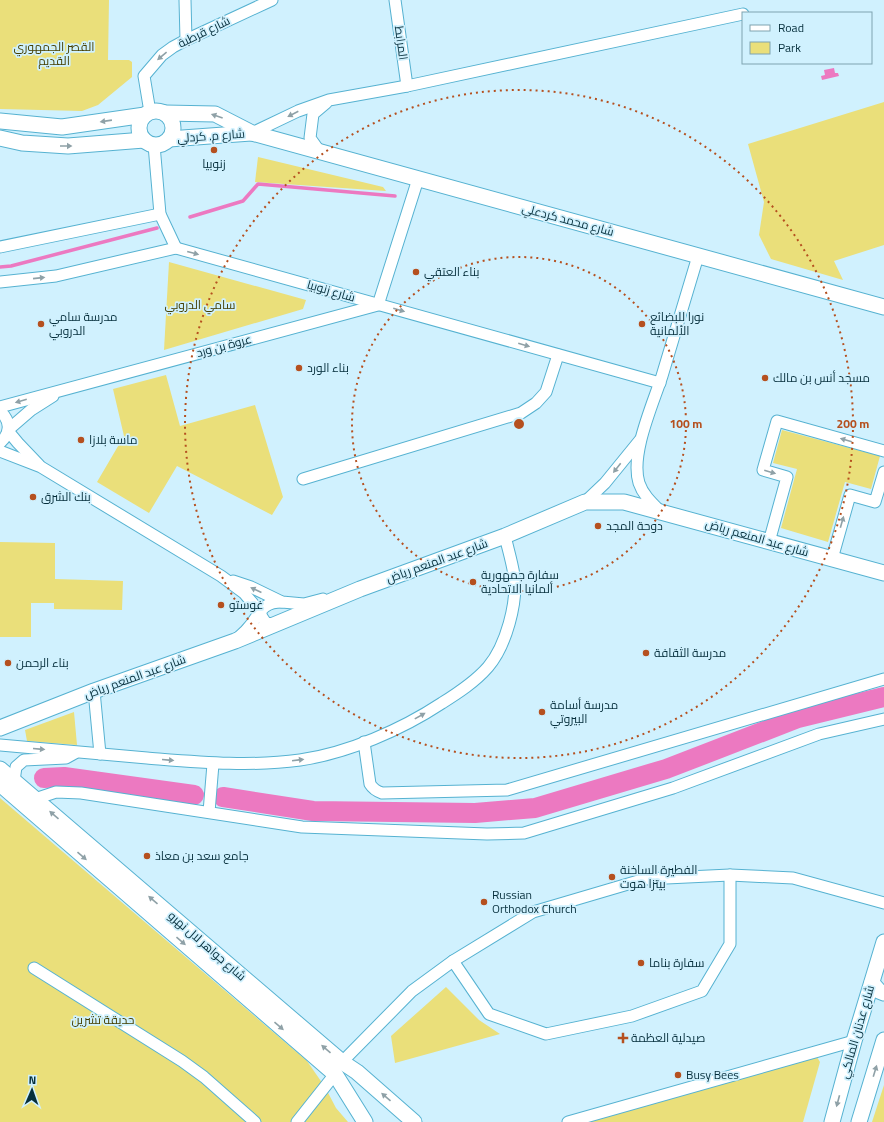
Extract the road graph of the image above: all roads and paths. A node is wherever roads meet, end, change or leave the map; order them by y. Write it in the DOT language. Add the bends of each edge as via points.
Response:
graph roads {
  1 [pos="185,0"];
  2 [pos="272,0"];
  3 [pos="395,0"];
  4 [pos="742,14"];
  5 [pos="186,40"];
  6 [pos="406,86"];
  7 [pos="329,100"];
  8 [pos="147,113"];
  9 [pos="165,113"];
  10 [pos="0,121"];
  11 [pos="37,125"];
  12 [pos="252,133"];
  13 [pos="0,138"];
  14 [pos="169,139"];
  15 [pos="149,142"];
  16 [pos="36,144"];
  17 [pos="320,152"];
  18 [pos="418,179"];
  19 [pos="160,214"];
  20 [pos="0,247"];
  21 [pos="176,248"];
  22 [pos="698,256"];
  23 [pos="0,282"];
  24 [pos="378,304"];
  25 [pos="884,307"];
  26 [pos="558,355"];
  27 [pos="660,383"];
  28 [pos="70,388"];
  29 [pos="0,407"];
  30 [pos="0,411"];
  31 [pos="8,430"];
  32 [pos="641,438"];
  33 [pos="0,443"];
  34 [pos="884,450"];
  35 [pos="0,451"];
  36 [pos="41,467"];
  37 [pos="884,472"];
  38 [pos="303,479"];
  39 [pos="585,502"];
  40 [pos="661,512"];
  41 [pos="505,536"];
  42 [pos="769,542"];
  43 [pos="832,559"];
  44 [pos="884,573"];
  45 [pos="221,576"];
  46 [pos="360,589"];
  47 [pos="282,602"];
  48 [pos="260,612"];
  49 [pos="276,624"];
  50 [pos="235,641"];
  51 [pos="884,680"];
  52 [pos="94,691"];
  53 [pos="884,719"];
  54 [pos="0,728"];
  55 [pos="364,742"];
  56 [pos="0,745"];
  57 [pos="76,752"];
  58 [pos="100,754"];
  59 [pos="213,764"];
  60 [pos="0,769"];
  61 [pos="7,783"];
  62 [pos="35,799"];
  63 [pos="209,812"];
  64 [pos="730,875"];
  65 [pos="884,903"];
  66 [pos="884,942"];
  67 [pos="453,961"];
  68 [pos="34,968"];
  69 [pos="880,969"];
  70 [pos="872,983"];
  71 [pos="884,993"];
  72 [pos="884,1040"];
  73 [pos="854,1041"];
  74 [pos="339,1068"];
  75 [pos="255,1122"];
  76 [pos="297,1122"];
  77 [pos="365,1122"];
  78 [pos="414,1122"];
  79 [pos="568,1122"];
  80 [pos="832,1122"];
  81 [pos="859,1122"];
  1 -- 5 [label="street"];
  2 -- 5 [label="street, شارع قرطبة"];
  3 -- 6 [label="street, المرابط"];
  4 -- 6 [label="street"];
  5 -- 8 [label="street, شارع قرطبة, one-way" via="162,56 144,76"];
  6 -- 7 [label="street"];
  7 -- 12 [label="street, one-way" via="298,111"];
  7 -- 17 [label="street" via="313,114 310,138"];
  8 -- 9 [label="main road"];
  8 -- 11 [label="main road, one-way" via="62,127"];
  8 -- 15 [label="main road" via="139,130"];
  12 -- 9 [label="main road, one-way" via="215,114"];
  9 -- 14 [label="main road" via="173,125"];
  10 -- 11 [label="main road"];
  11 -- 16 [label="main road"];
  12 -- 14 [label="main road, شارع م. كردلي"];
  12 -- 17 [label="main road, شارع محمد كردعلي"];
  13 -- 16 [label="main road"];
  14 -- 15 [label="main road" via="165,142"];
  16 -- 15 [label="main road, one-way" via="68,146"];
  15 -- 19 [label="street"];
  17 -- 18 [label="main road, شارع محمد كردعلي"];
  18 -- 22 [label="main road, شارع محمد كردعلي"];
  18 -- 24 [label="street"];
  19 -- 20 [label="street"];
  19 -- 21 [label="street"];
  23 -- 21 [label="street, شارع زنوبيا, one-way" via="56,276"];
  21 -- 24 [label="street, شارع زنوبيا, one-way"];
  22 -- 25 [label="main road, شارع محمد كردعلي"];
  22 -- 27 [label="street"];
  24 -- 26 [label="street, شارع زنوبيا, one-way"];
  24 -- 28 [label="street, عروة بن ورد"];
  26 -- 27 [label="street, شارع زنوبيا"];
  26 -- 38 [label="street" via="546,392 536,403 520,413"];
  27 -- 32 [label="street"];
  28 -- 29 [label="street, عروة بن ورد, one-way"];
  28 -- 31 [label="street, عروة بن ورد" via="30,410"];
  30 -- 31 [label="street" via="8,422"];
  31 -- 33 [label="street, عروة بن ورد"];
  31 -- 36 [label="street"];
  32 -- 39 [label="street, one-way" via="605,483"];
  32 -- 40 [label="street" via="637,463 639,482 646,496"];
  34 -- 42 [label="street, one-way" via="777,421 763,470 787,476"];
  35 -- 36 [label="street"];
  36 -- 45 [label="street"];
  43 -- 37 [label="street, one-way" via="850,495 875,502"];
  39 -- 40 [label="main road, شارع عبد المنعم رياض" via="624,502"];
  39 -- 41 [label="main road, شارع عبد المنعم رياض"];
  40 -- 42 [label="main road, شارع عبد المنعم رياض"];
  41 -- 46 [label="main road, شارع عبد المنعم رياض"];
  55 -- 41 [label="street, one-way" via="398,728 434,708 466,687 489,667 501,645 514,602 514,576"];
  42 -- 43 [label="main road, شارع عبد المنعم رياض"];
  43 -- 44 [label="main road, شارع عبد المنعم رياض"];
  47 -- 45 [label="street, one-way"];
  45 -- 48 [label="street" via="244,593"];
  46 -- 47 [label="street" via="304,604"];
  46 -- 49 [label="main road, شارع عبد المنعم رياض"];
  47 -- 48 [label="street" via="269,604"];
  48 -- 49 [label="street" via="266,623"];
  48 -- 50 [label="street"];
  49 -- 50 [label="main road, شارع عبد المنعم رياض"];
  50 -- 52 [label="main road, شارع عبد المنعم رياض"];
  51 -- 55 [label="street" via="507,790 382,793 376,791 370,784"];
  52 -- 54 [label="main road, شارع عبد المنعم رياض"];
  52 -- 58 [label="street"];
  53 -- 63 [label="street" via="819,734 673,788 524,833 487,834 302,826"];
  59 -- 55 [label="street, one-way" via="300,760 331,754"];
  56 -- 57 [label="street, one-way"];
  57 -- 58 [label="street"];
  57 -- 61 [label="street" via="66,758 24,760 16,767"];
  58 -- 59 [label="street, one-way"];
  59 -- 63 [label="street"];
  60 -- 61 [label="main road, شارع جواهر لال نهرو"];
  61 -- 62 [label="main road, شارع جواهر لال نهرو"];
  61 -- 74 [label="main road, شارع جواهر لال نهرو, one-way"];
  62 -- 63 [label="street" via="56,792 75,793"];
  74 -- 62 [label="main road, شارع جواهر لال نهرو, one-way"];
  64 -- 65 [label="street" via="792,878"];
  64 -- 67 [label="street" via="645,879 533,912"];
  64 -- 67 [label="street" via="730,944 702,991 632,1016 546,1034 490,1014"];
  66 -- 69 [label="main road, شارع عدنان المالكي"];
  67 -- 74 [label="street" via="412,991"];
  68 -- 75 [label="street" via="182,1061"];
  69 -- 70 [label="main road, شارع عدنان المالكي"];
  70 -- 71 [label="main road"];
  70 -- 73 [label="main road, شارع عدنان المالكي"];
  81 -- 72 [label="main road, one-way"];
  73 -- 79 [label="street"];
  73 -- 80 [label="main road, شارع عدنان المالكي, one-way"];
  74 -- 76 [label="street"];
  74 -- 77 [label="main road, شارع جواهر لال نهرو"];
  78 -- 74 [label="main road, شارع جواهر لال نهرو, one-way" via="357,1072"];
}
